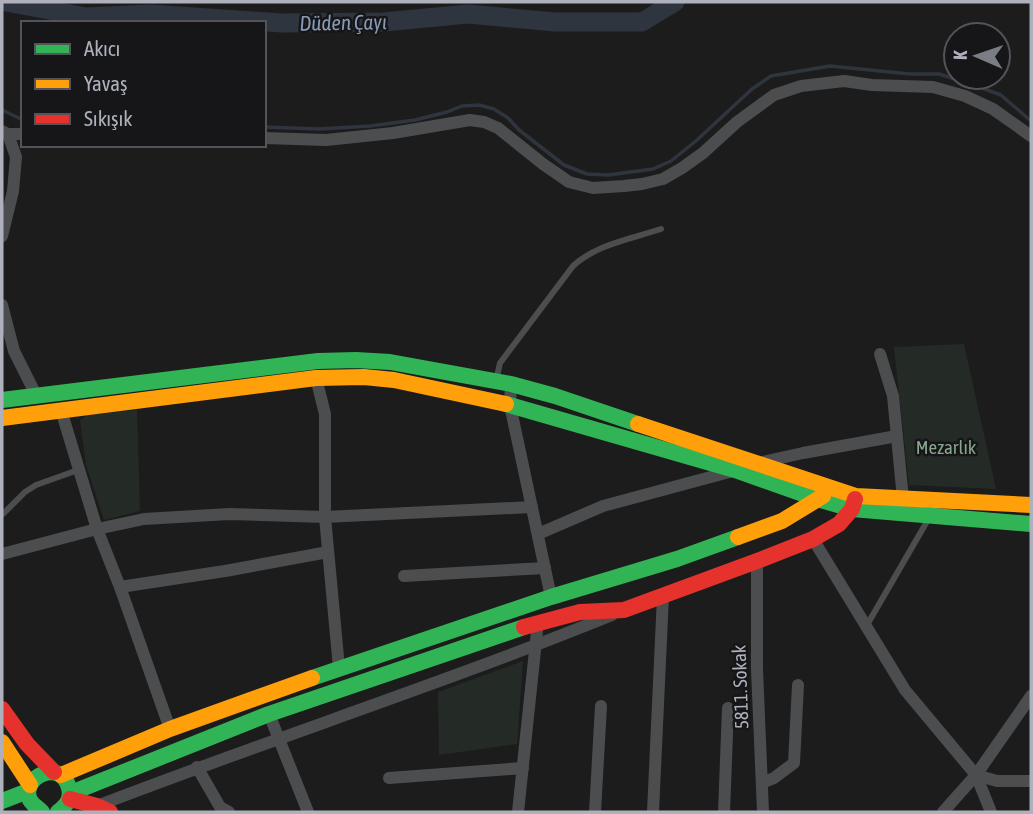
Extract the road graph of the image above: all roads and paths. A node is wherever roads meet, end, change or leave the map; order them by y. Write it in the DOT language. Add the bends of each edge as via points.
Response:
graph roads {
  1 [pos="5,132"];
  2 [pos="1031,136"];
  3 [pos="266,138"];
  4 [pos="7,191"];
  5 [pos="661,229"];
  6 [pos="2,236"];
  7 [pos="2,304"];
  8 [pos="880,354"];
  9 [pos="316,378"];
  10 [pos="504,383"];
  11 [pos="36,396"];
  12 [pos="2,400"];
  13 [pos="510,405"];
  14 [pos="61,410"];
  15 [pos="2,418"];
  16 [pos="897,436"];
  17 [pos="757,463"];
  18 [pos="79,470"];
  19 [pos="735,470"];
  20 [pos="836,489"];
  21 [pos="817,499"];
  22 [pos="903,499"];
  23 [pos="854,503"];
  24 [pos="1031,505"];
  25 [pos="532,506"];
  26 [pos="3,514"];
  27 [pos="931,516"];
  28 [pos="325,517"];
  29 [pos="1031,524"];
  30 [pos="97,529"];
  31 [pos="538,534"];
  32 [pos="813,539"];
  33 [pos="328,552"];
  34 [pos="2,554"];
  35 [pos="757,561"];
  36 [pos="545,568"];
  37 [pos="404,576"];
  38 [pos="120,587"];
  39 [pos="663,596"];
  40 [pos="551,597"];
  41 [pos="624,610"];
  42 [pos="538,622"];
  43 [pos="867,625"];
  44 [pos="536,646"];
  45 [pos="339,668"];
  46 [pos="798,685"];
  47 [pos="1031,696"];
  48 [pos="600,706"];
  49 [pos="728,708"];
  50 [pos="2,709"];
  51 [pos="269,714"];
  52 [pos="170,729"];
  53 [pos="279,739"];
  54 [pos="2,742"];
  55 [pos="197,767"];
  56 [pos="523,768"];
  57 [pos="57,774"];
  58 [pos="976,775"];
  59 [pos="388,778"];
  60 [pos="1031,781"];
  61 [pos="762,783"];
  62 [pos="29,788"];
  63 [pos="2,801"];
  64 [pos="66,807"];
  65 [pos="103,809"];
  66 [pos="38,812"];
  67 [pos="229,812"];
  68 [pos="308,812"];
  69 [pos="518,812"];
  70 [pos="595,812"];
  71 [pos="653,812"];
  72 [pos="724,812"];
  73 [pos="763,812"];
  74 [pos="943,812"];
  75 [pos="991,812"];
  1 -- 4 [label="street" via="16,157"];
  2 -- 3 [label="street" via="965,96 933,87 844,81 801,86 774,95 682,167 663,178 624,186 593,188 569,182 498,128 470,120 326,140"];
  4 -- 6 [label="street"];
  5 -- 10 [label="lane" via="600,248 573,266 500,363"];
  7 -- 11 [label="street" via="14,351"];
  8 -- 16 [label="street" via="893,397"];
  9 -- 13 [label="main road" via="394,380"];
  9 -- 14 [label="main road"];
  9 -- 28 [label="street" via="325,414"];
  10 -- 11 [label="main road" via="390,362 318,361"];
  10 -- 13 [label="street"];
  10 -- 17 [label="main road"];
  11 -- 12 [label="main road"];
  13 -- 19 [label="main road"];
  13 -- 25 [label="street"];
  14 -- 15 [label="main road"];
  14 -- 18 [label="street"];
  16 -- 17 [label="street"];
  16 -- 22 [label="street"];
  17 -- 20 [label="main road"];
  18 -- 26 [label="lane" via="36,485"];
  18 -- 30 [label="street"];
  19 -- 21 [label="main road"];
  19 -- 31 [label="street" via="603,506"];
  20 -- 21 [label="main road"];
  20 -- 23 [label="main road"];
  21 -- 23 [label="main road"];
  21 -- 40 [label="main road" via="782,521"];
  22 -- 23 [label="main road"];
  22 -- 24 [label="main road"];
  23 -- 27 [label="main road"];
  23 -- 32 [label="main road" via="839,524"];
  25 -- 28 [label="street"];
  25 -- 31 [label="street"];
  27 -- 29 [label="main road"];
  27 -- 43 [label="lane"];
  28 -- 30 [label="street" via="229,514 144,519"];
  28 -- 33 [label="street"];
  30 -- 34 [label="street"];
  30 -- 38 [label="street"];
  31 -- 36 [label="street"];
  32 -- 35 [label="main road"];
  32 -- 43 [label="street"];
  33 -- 38 [label="street"];
  33 -- 45 [label="street"];
  35 -- 39 [label="main road"];
  35 -- 61 [label="street, 5811. Sokak"];
  36 -- 37 [label="street"];
  36 -- 40 [label="street"];
  38 -- 52 [label="street"];
  39 -- 41 [label="main road"];
  39 -- 71 [label="street"];
  40 -- 45 [label="main road"];
  41 -- 42 [label="main road" via="580,612"];
  41 -- 44 [label="street"];
  42 -- 44 [label="street"];
  42 -- 51 [label="main road"];
  43 -- 58 [label="street" via="905,691"];
  44 -- 53 [label="street"];
  44 -- 56 [label="street"];
  45 -- 52 [label="main road"];
  46 -- 61 [label="street" via="794,763"];
  47 -- 58 [label="street"];
  48 -- 70 [label="street"];
  49 -- 72 [label="street"];
  50 -- 57 [label="main road" via="27,744"];
  51 -- 53 [label="street"];
  51 -- 64 [label="main road"];
  52 -- 57 [label="main road"];
  53 -- 55 [label="street"];
  53 -- 68 [label="street"];
  54 -- 62 [label="main road"];
  55 -- 65 [label="street"];
  55 -- 67 [label="street" via="220,807"];
  56 -- 59 [label="street"];
  56 -- 69 [label="street"];
  57 -- 62 [label="main road" via="37,776"];
  57 -- 64 [label="main road" via="69,786"];
  58 -- 60 [label="street" via="997,781"];
  58 -- 74 [label="street"];
  58 -- 75 [label="street"];
  61 -- 73 [label="street, 5811. Sokak"];
  62 -- 63 [label="main road"];
  62 -- 66 [label="main road"];
  64 -- 65 [label="main road"];
}
